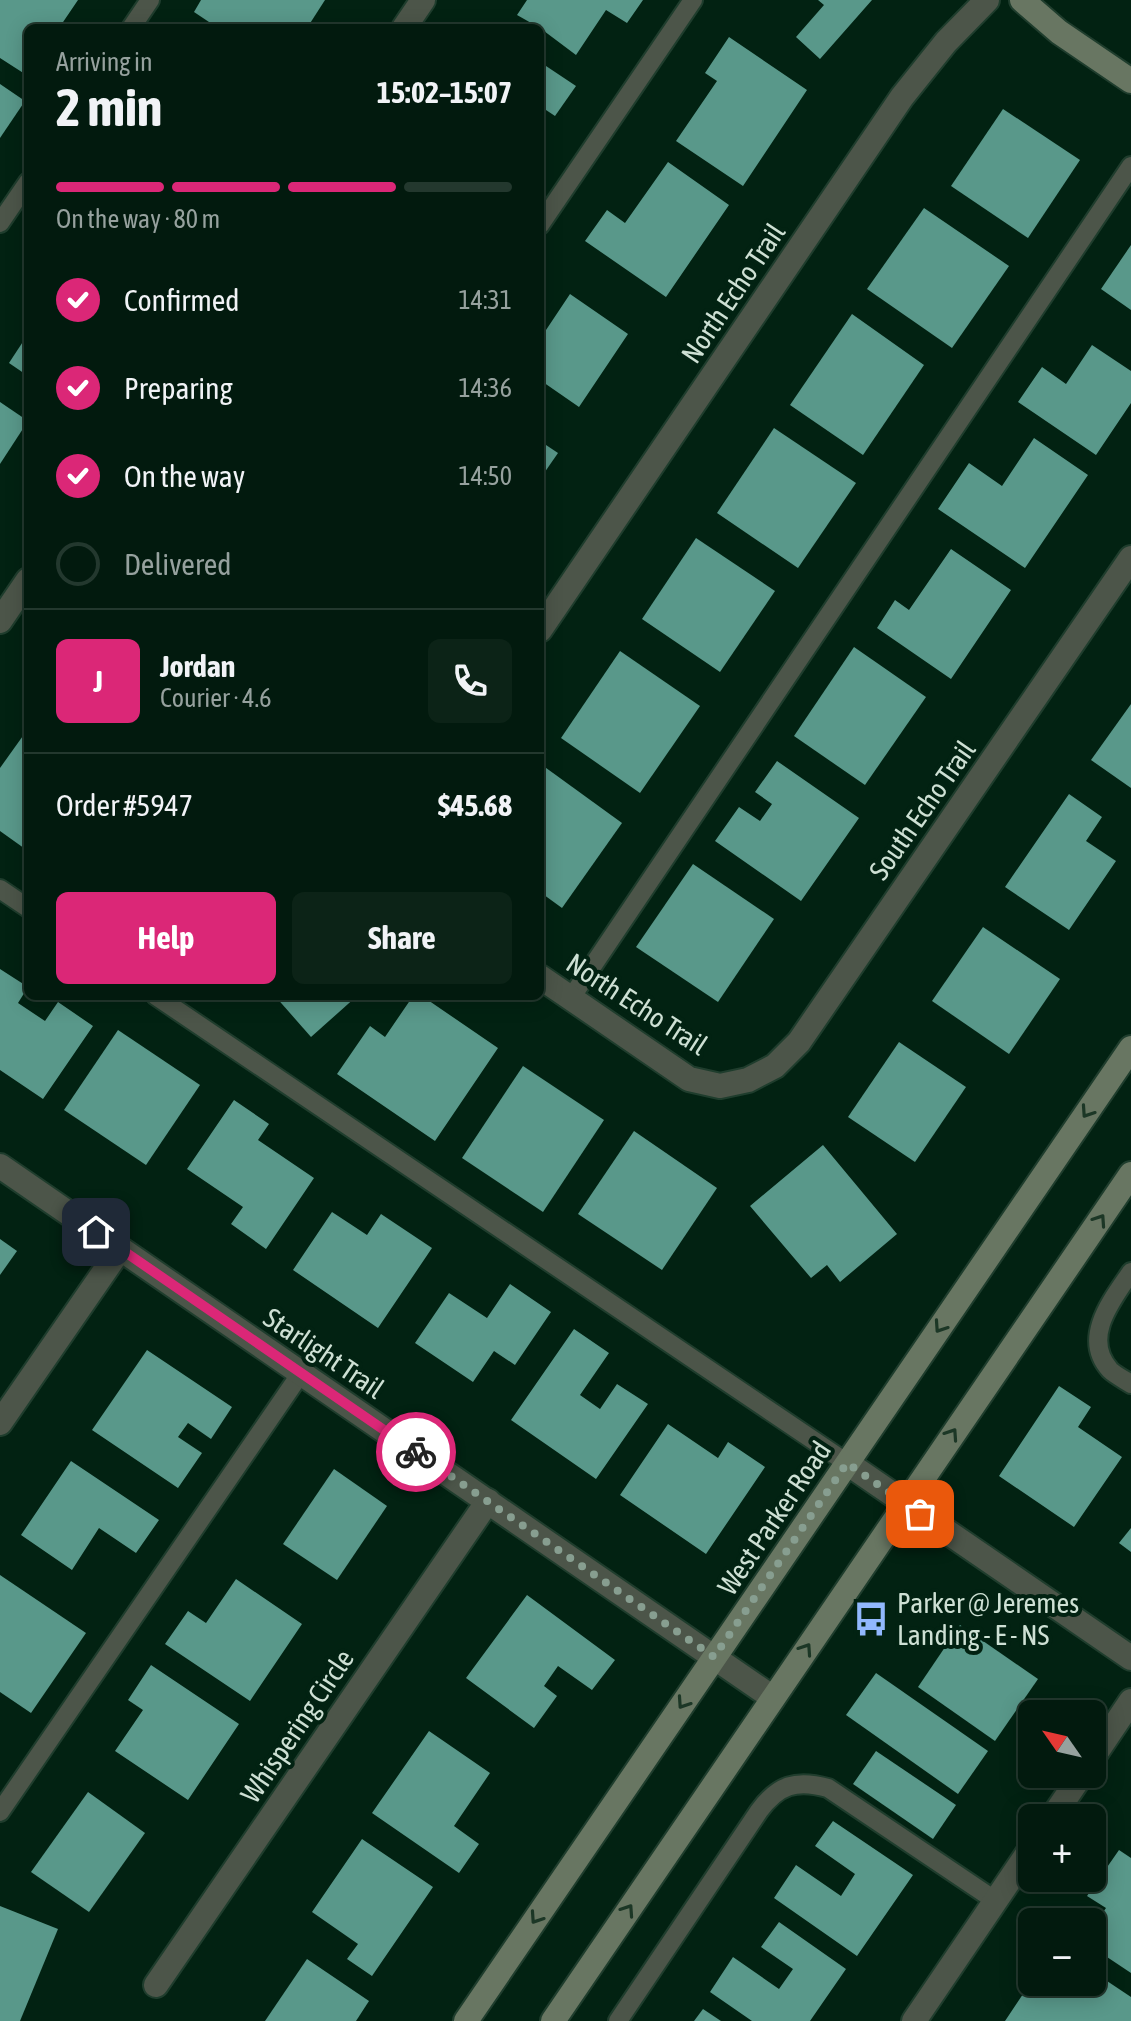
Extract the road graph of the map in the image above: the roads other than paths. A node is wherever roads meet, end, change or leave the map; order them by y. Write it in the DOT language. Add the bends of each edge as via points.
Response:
graph roads {
  1 [pos="150,0"];
  2 [pos="423,0"];
  3 [pos="693,0"];
  4 [pos="987,0"];
  5 [pos="1022,0"];
  6 [pos="134,24"];
  7 [pos="407,24"];
  8 [pos="1131,81"];
  9 [pos="1131,166"];
  10 [pos="24,188"];
  11 [pos="544,219"];
  12 [pos="0,223"];
  13 [pos="1131,558"];
  14 [pos="24,586"];
  15 [pos="2,616"];
  16 [pos="544,624"];
  17 [pos="0,889"];
  18 [pos="24,905"];
  19 [pos="544,980"];
  20 [pos="571,998"];
  21 [pos="162,1000"];
  22 [pos="1131,1048"];
  23 [pos="748,1080"];
  24 [pos="0,1166"];
  25 [pos="1131,1174"];
  26 [pos="120,1249"];
  27 [pos="1131,1272"];
  28 [pos="301,1373"];
  29 [pos="1131,1384"];
  30 [pos="0,1423"];
  31 [pos="847,1463"];
  32 [pos="488,1501"];
  33 [pos="905,1504"];
  34 [pos="714,1657"];
  35 [pos="1131,1658"];
  36 [pos="773,1698"];
  37 [pos="1131,1701"];
  38 [pos="1106,1738"];
  39 [pos="0,1812"];
  40 [pos="1018,1868"];
  41 [pos="996,1901"];
  42 [pos="156,1985"];
  43 [pos="466,2021"];
  44 [pos="553,2021"];
  45 [pos="618,2021"];
  46 [pos="914,2021"];
  1 -- 6 [label="lane"];
  2 -- 7 [label="street"];
  3 -- 11 [label="lane"];
  4 -- 16 [label="street, North Echo Trail" via="902,97"];
  5 -- 8 [label="main road"];
  9 -- 20 [label="lane"];
  10 -- 12 [label="lane"];
  13 -- 23 [label="street, South Echo Trail" via="799,1042 775,1066"];
  14 -- 15 [label="street"];
  17 -- 18 [label="lane"];
  19 -- 20 [label="street, North Echo Trail"];
  20 -- 23 [label="street, North Echo Trail" via="689,1079 720,1086"];
  21 -- 31 [label="lane"];
  22 -- 31 [label="main road, West Parker Road, one-way"];
  24 -- 26 [label="street, Starlight Trail"];
  33 -- 25 [label="main road, one-way"];
  26 -- 28 [label="street, Starlight Trail"];
  26 -- 30 [label="street"];
  27 -- 29 [label="lane" via="1098,1325 1099,1351 1110,1370"];
  28 -- 32 [label="street, Starlight Trail"];
  28 -- 39 [label="lane"];
  31 -- 33 [label="street"];
  31 -- 34 [label="main road, West Parker Road"];
  32 -- 34 [label="street, Starlight Trail"];
  32 -- 42 [label="street, Whispering Circle"];
  33 -- 35 [label="street"];
  36 -- 33 [label="main road, one-way"];
  34 -- 36 [label="street, Starlight Trail"];
  34 -- 43 [label="main road, West Parker Road, one-way"];
  44 -- 36 [label="main road, one-way"];
  37 -- 38 [label="street"];
  40 -- 41 [label="street"];
  41 -- 45 [label="lane" via="828,1788 802,1784 782,1789 759,1811"];
  41 -- 46 [label="street"];
}
